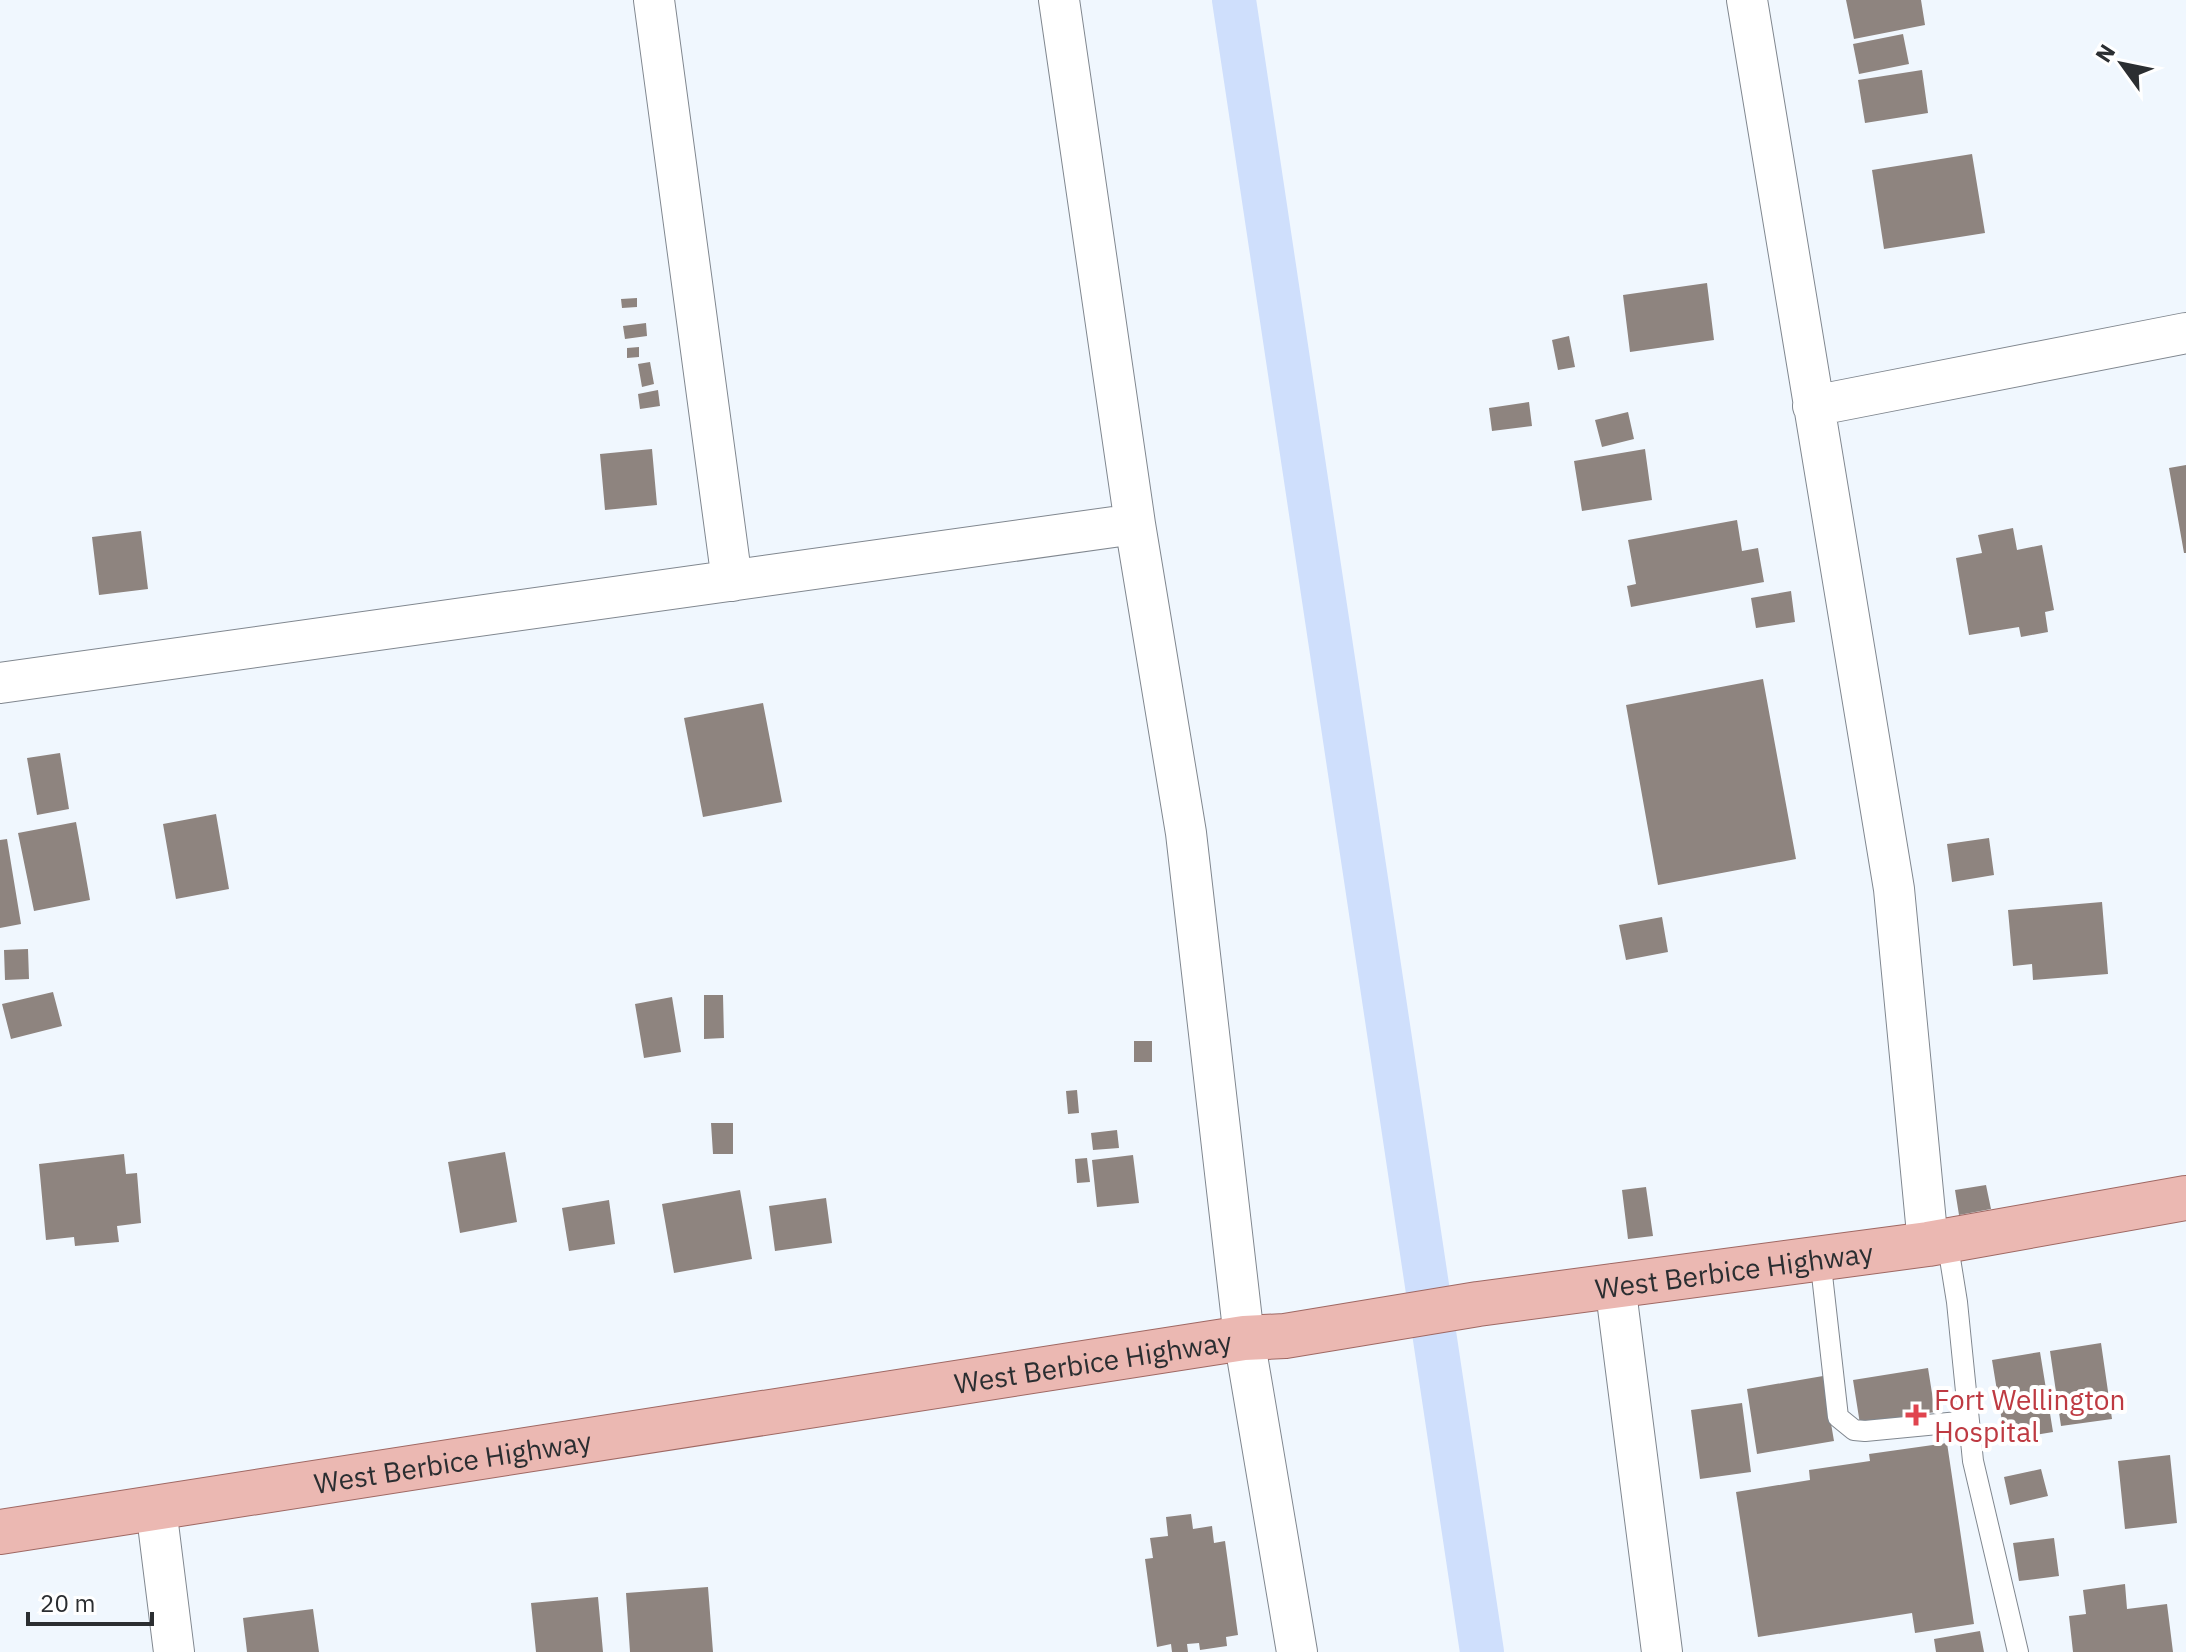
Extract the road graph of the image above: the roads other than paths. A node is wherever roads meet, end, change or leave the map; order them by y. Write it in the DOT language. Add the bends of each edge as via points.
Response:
graph roads {
  1 [pos="654,0"];
  2 [pos="1059,0"];
  3 [pos="1747,0"];
  4 [pos="2186,333"];
  5 [pos="1813,406"];
  6 [pos="1135,524"];
  7 [pos="732,581"];
  8 [pos="0,683"];
  9 [pos="2186,1198"];
  10 [pos="1937,1242"];
  11 [pos="1820,1257"];
  12 [pos="1615,1284"];
  13 [pos="1264,1337"];
  14 [pos="1969,1421"];
  15 [pos="156,1508"];
  16 [pos="0,1532"];
  17 [pos="174,1652"];
  18 [pos="1297,1652"];
  19 [pos="1662,1652"];
  20 [pos="2018,1652"];
  1 -- 7 [label="street"];
  2 -- 6 [label="street"];
  3 -- 5 [label="street"];
  4 -- 5 [label="street"];
  5 -- 10 [label="street" via="1894,889"];
  6 -- 7 [label="street"];
  6 -- 13 [label="street"];
  7 -- 8 [label="street"];
  9 -- 10 [label="main road, West Berbice Highway"];
  10 -- 11 [label="main road, West Berbice Highway"];
  10 -- 14 [label="lane" via="1957,1302"];
  11 -- 12 [label="main road, West Berbice Highway"];
  11 -- 14 [label="lane" via="1838,1417 1854,1430 1865,1431"];
  12 -- 13 [label="main road, West Berbice Highway"];
  12 -- 19 [label="street"];
  13 -- 15 [label="main road, West Berbice Highway"];
  13 -- 18 [label="street"];
  14 -- 20 [label="lane" via="1986,1527"];
  15 -- 16 [label="main road, West Berbice Highway"];
  15 -- 17 [label="street"];
}
